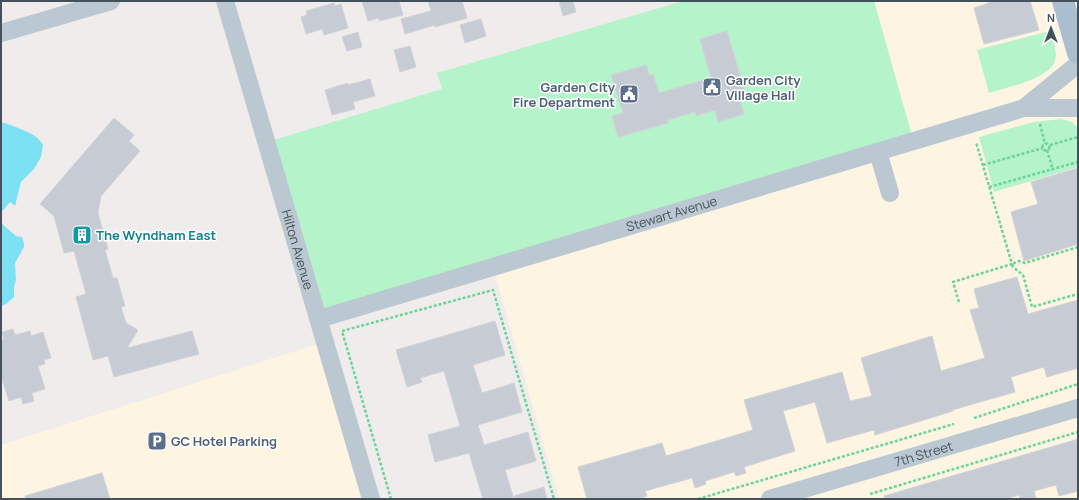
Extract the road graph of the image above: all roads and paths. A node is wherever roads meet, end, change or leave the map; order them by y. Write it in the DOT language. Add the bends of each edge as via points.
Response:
graph roads {
  1 [pos="111,1"];
  2 [pos="225,1"];
  3 [pos="1063,1"];
  4 [pos="1,33"];
  5 [pos="1078,53"];
  6 [pos="1078,64"];
  7 [pos="1024,108"];
  8 [pos="1078,108"];
  9 [pos="1040,123"];
  10 [pos="1078,137"];
  11 [pos="976,142"];
  12 [pos="1045,144"];
  13 [pos="1050,145"];
  14 [pos="1043,148"];
  15 [pos="1048,150"];
  16 [pos="878,152"];
  17 [pos="1078,162"];
  18 [pos="983,165"];
  19 [pos="1053,170"];
  20 [pos="989,188"];
  21 [pos="890,193"];
  22 [pos="1078,247"];
  23 [pos="1012,264"];
  24 [pos="1078,294"];
  25 [pos="959,302"];
  26 [pos="319,319"];
  27 [pos="1078,384"];
  28 [pos="1078,408"];
  29 [pos="974,418"];
  30 [pos="954,424"];
  31 [pos="1078,432"];
  32 [pos="870,494"];
  33 [pos="370,499"];
  34 [pos="391,499"];
  35 [pos="554,499"];
  36 [pos="698,499"];
  37 [pos="770,499"];
  1 -- 4 [label="street"];
  2 -- 26 [label="street, Hilton Avenue"];
  3 -- 5 [label="main road"];
  6 -- 7 [label="street, Stewart Avenue"];
  7 -- 8 [label="street, Stewart Avenue"];
  7 -- 16 [label="street, Stewart Avenue"];
  9 -- 12 [label="path"];
  10 -- 13 [label="path"];
  11 -- 18 [label="path"];
  12 -- 13 [label="path"];
  12 -- 14 [label="path"];
  13 -- 15 [label="path"];
  14 -- 15 [label="path"];
  14 -- 18 [label="path"];
  15 -- 19 [label="path"];
  16 -- 21 [label="street"];
  16 -- 26 [label="street, Stewart Avenue"];
  17 -- 19 [label="path"];
  18 -- 20 [label="path"];
  19 -- 20 [label="path"];
  20 -- 23 [label="path"];
  22 -- 23 [label="path" via="1024,263 1019,261"];
  23 -- 24 [label="path" via="1023,275 1032,307"];
  23 -- 25 [label="path" via="952,282"];
  26 -- 33 [label="street, Hilton Avenue"];
  27 -- 29 [label="path"];
  28 -- 37 [label="street, 7th Street"];
  30 -- 36 [label="path"];
  31 -- 32 [label="path"];
  34 -- 35 [label="path" via="342,331 493,290"];
}
